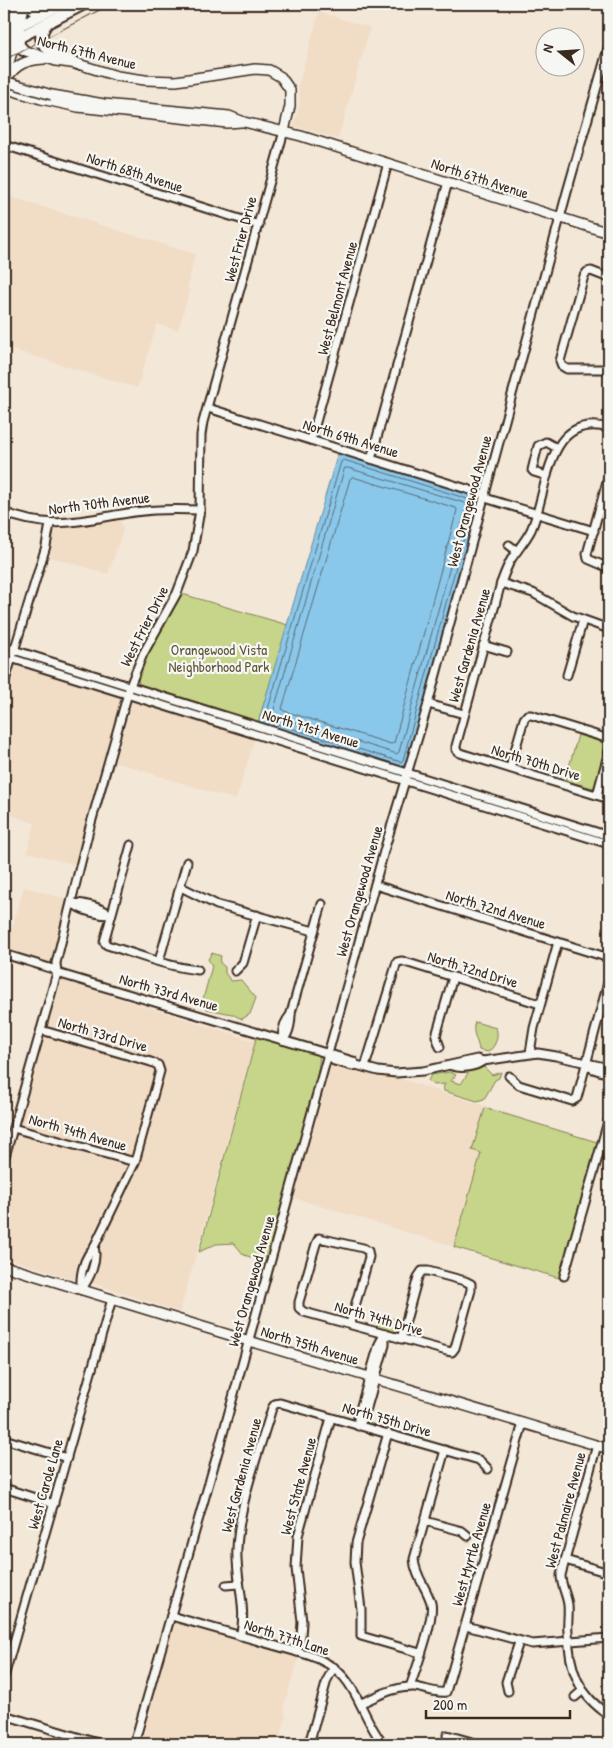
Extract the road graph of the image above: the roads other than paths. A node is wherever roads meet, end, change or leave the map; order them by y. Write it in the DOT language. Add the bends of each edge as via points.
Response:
graph roads {
  1 [pos="18,4"];
  2 [pos="27,4"];
  3 [pos="63,4"];
  4 [pos="84,4"];
  5 [pos="50,11"];
  6 [pos="48,23"];
  7 [pos="12,40"];
  8 [pos="609,45"];
  9 [pos="52,60"];
  10 [pos="78,64"];
  11 [pos="4,81"];
  12 [pos="4,87"];
  13 [pos="51,98"];
  14 [pos="284,131"];
  15 [pos="4,145"];
  16 [pos="388,163"];
  17 [pos="448,182"];
  18 [pos="560,218"];
  19 [pos="259,225"];
  20 [pos="609,233"];
  21 [pos="609,278"];
  22 [pos="609,368"];
  23 [pos="208,408"];
  24 [pos="609,428"];
  25 [pos="312,440"];
  26 [pos="557,448"];
  27 [pos="371,459"];
  28 [pos="609,474"];
  29 [pos="547,476"];
  30 [pos="485,496"];
  31 [pos="200,510"];
  32 [pos="4,512"];
  33 [pos="537,514"];
  34 [pos="50,524"];
  35 [pos="594,531"];
  36 [pos="509,545"];
  37 [pos="517,551"];
  38 [pos="609,568"];
  39 [pos="501,583"];
  40 [pos="583,620"];
  41 [pos="609,628"];
  42 [pos="483,645"];
  43 [pos="4,647"];
  44 [pos="14,650"];
  45 [pos="506,652"];
  46 [pos="8,657"];
  47 [pos="84,672"];
  48 [pos="566,675"];
  49 [pos="81,680"];
  50 [pos="4,684"];
  51 [pos="130,686"];
  52 [pos="128,694"];
  53 [pos="428,704"];
  54 [pos="191,710"];
  55 [pos="464,714"];
  56 [pos="609,739"];
  57 [pos="456,750"];
  58 [pos="609,751"];
  59 [pos="510,768"];
  60 [pos="407,777"];
  61 [pos="597,795"];
  62 [pos="609,799"];
  63 [pos="533,817"];
  64 [pos="609,836"];
  65 [pos="609,844"];
  66 [pos="130,845"];
  67 [pos="187,862"];
  68 [pos="375,885"];
  69 [pos="180,887"];
  70 [pos="72,903"];
  71 [pos="322,904"];
  72 [pos="111,915"];
  73 [pos="257,916"];
  74 [pos="314,931"];
  75 [pos="558,942"];
  76 [pos="4,954"];
  77 [pos="609,958"];
  78 [pos="159,961"];
  79 [pos="198,970"];
  80 [pos="236,972"];
  81 [pos="57,973"];
  82 [pos="453,977"];
  83 [pos="609,979"];
  84 [pos="540,1004"];
  85 [pos="41,1030"];
  86 [pos="283,1040"];
  87 [pos="440,1047"];
  88 [pos="530,1053"];
  89 [pos="328,1055"];
  90 [pos="586,1064"];
  91 [pos="365,1068"];
  92 [pos="609,1068"];
  93 [pos="609,1074"];
  94 [pos="509,1076"];
  95 [pos="609,1118"];
  96 [pos="13,1128"];
  97 [pos="4,1160"];
  98 [pos="135,1162"];
  99 [pos="4,1266"];
  100 [pos="564,1276"];
  101 [pos="81,1290"];
  102 [pos="112,1299"];
  103 [pos="350,1324"];
  104 [pos="385,1334"];
  105 [pos="401,1339"];
  106 [pos="249,1341"];
  107 [pos="372,1378"];
  108 [pos="275,1404"];
  109 [pos="331,1418"];
  110 [pos="523,1422"];
  111 [pos="358,1426"];
  112 [pos="388,1434"];
  113 [pos="4,1439"];
  114 [pos="597,1445"];
  115 [pos="609,1449"];
  116 [pos="445,1450"];
  117 [pos="67,1458"];
  118 [pos="488,1469"];
  119 [pos="4,1488"];
  120 [pos="54,1504"];
  121 [pos="424,1521"];
  122 [pos="468,1536"];
  123 [pos="565,1560"];
  124 [pos="609,1573"];
  125 [pos="238,1584"];
  126 [pos="226,1585"];
  127 [pos="171,1616"];
  128 [pos="466,1626"];
  129 [pos="240,1636"];
  130 [pos="609,1638"];
  131 [pos="519,1642"];
  132 [pos="568,1642"];
  133 [pos="297,1652"];
  134 [pos="420,1653"];
  135 [pos="334,1667"];
  136 [pos="4,1676"];
  137 [pos="410,1687"];
  138 [pos="508,1691"];
  139 [pos="582,1691"];
  140 [pos="575,1697"];
  141 [pos="361,1703"];
  142 [pos="4,1715"];
  143 [pos="609,1715"];
  144 [pos="447,1735"];
  145 [pos="101,1744"];
  146 [pos="134,1744"];
  147 [pos="309,1744"];
  148 [pos="383,1744"];
  149 [pos="479,1744"];
  1 -- 7 [label="main road"];
  2 -- 5 [label="highway" via="36,10"];
  2 -- 7 [label="main road"];
  3 -- 5 [label="highway"];
  4 -- 6 [label="highway"];
  5 -- 7 [label="highway"];
  6 -- 7 [label="highway"];
  6 -- 10 [label="highway" via="41,35 45,46"];
  7 -- 9 [label="main road, North 67th Avenue"];
  7 -- 11 [label="main road"];
  8 -- 18 [label="street, West Orangewood Avenue"];
  9 -- 10 [label="main road, North 67th Avenue"];
  9 -- 12 [label="main road" via="22,63 11,72"];
  10 -- 14 [label="main road, North 67th Avenue" via="127,78 166,81 268,70 281,77 290,90"];
  11 -- 13 [label="main road, North 67th Avenue, bridge"];
  12 -- 13 [label="main road, North 67th Avenue"];
  13 -- 14 [label="main road, North 67th Avenue" via="229,116"];
  14 -- 16 [label="main road, North 67th Avenue"];
  14 -- 19 [label="street, West Frier Drive"];
  15 -- 19 [label="street, North 68th Avenue"];
  16 -- 17 [label="main road, North 67th Avenue"];
  16 -- 25 [label="street, West Belmont Avenue"];
  17 -- 18 [label="main road, North 67th Avenue"];
  17 -- 27 [label="street"];
  18 -- 20 [label="main road, North 67th Avenue"];
  18 -- 30 [label="street, West Orangewood Avenue"];
  19 -- 23 [label="street, West Frier Drive"];
  21 -- 22 [label="street" via="592,271 584,276 560,361 568,369"];
  23 -- 25 [label="street, North 69th Avenue"];
  23 -- 31 [label="street, West Frier Drive" via="201,436"];
  24 -- 26 [label="street" via="592,426 577,429"];
  25 -- 27 [label="street, North 69th Avenue"];
  26 -- 29 [label="street, West Gardenia Avenue"];
  26 -- 29 [label="street" via="546,442 538,446 532,470"];
  27 -- 30 [label="street, North 69th Avenue"];
  28 -- 35 [label="street"];
  29 -- 33 [label="street, West Gardenia Avenue"];
  30 -- 33 [label="street, North 69th Avenue"];
  30 -- 53 [label="street, West Orangewood Avenue"];
  31 -- 34 [label="street, North 70th Avenue" via="160,509"];
  31 -- 51 [label="street, West Frier Drive" via="183,580 143,654"];
  32 -- 34 [label="street, North 70th Avenue"];
  33 -- 35 [label="street, North 69th Avenue"];
  33 -- 37 [label="street, West Gardenia Avenue" via="532,529"];
  34 -- 44 [label="street"];
  35 -- 38 [label="street" via="588,559"];
  36 -- 37 [label="street"];
  37 -- 39 [label="street, West Gardenia Avenue"];
  39 -- 40 [label="street" via="533,593"];
  39 -- 42 [label="street, West Gardenia Avenue"];
  40 -- 41 [label="street"];
  40 -- 48 [label="street"];
  42 -- 45 [label="street"];
  42 -- 55 [label="street, West Gardenia Avenue"];
  43 -- 44 [label="street, North 71st Avenue"];
  44 -- 46 [label="street"];
  44 -- 47 [label="street, North 71st Avenue"];
  46 -- 49 [label="street, North 71st Avenue"];
  46 -- 50 [label="street"];
  47 -- 49 [label="street"];
  47 -- 51 [label="street, North 71st Avenue"];
  49 -- 52 [label="street, North 71st Avenue"];
  51 -- 52 [label="street, West Frier Drive"];
  51 -- 54 [label="street, North 71st Avenue"];
  52 -- 54 [label="street, North 71st Avenue"];
  52 -- 70 [label="street, West Frier Drive"];
  53 -- 55 [label="street"];
  53 -- 60 [label="street, West Orangewood Avenue"];
  54 -- 60 [label="street, North 71st Avenue"];
  55 -- 57 [label="street, West Gardenia Avenue"];
  56 -- 59 [label="street" via="527,715"];
  57 -- 59 [label="street, North 70th Drive"];
  58 -- 61 [label="street"];
  59 -- 61 [label="street, North 70th Drive"];
  60 -- 63 [label="street, North 71st Avenue"];
  60 -- 68 [label="street, West Orangewood Avenue"];
  61 -- 62 [label="street, North 70th Drive"];
  63 -- 64 [label="street, North 71st Avenue"];
  63 -- 65 [label="street, North 71st Avenue"];
  66 -- 72 [label="street"];
  67 -- 69 [label="street"];
  68 -- 75 [label="street, North 72nd Avenue"];
  68 -- 89 [label="street, West Orangewood Avenue"];
  69 -- 73 [label="street" via="210,902"];
  69 -- 78 [label="street"];
  70 -- 72 [label="street" via="78,908"];
  70 -- 81 [label="street, West Frier Drive" via="56,962"];
  71 -- 74 [label="street"];
  72 -- 78 [label="street" via="104,942 107,945"];
  73 -- 74 [label="street"];
  73 -- 80 [label="street" via="244,963"];
  74 -- 86 [label="street" via="291,1013 288,1036"];
  75 -- 77 [label="street, North 72nd Avenue"];
  75 -- 84 [label="street"];
  76 -- 81 [label="street, North 73rd Avenue"];
  78 -- 79 [label="street"];
  81 -- 85 [label="street, West Frier Drive"];
  81 -- 86 [label="street, North 73rd Avenue"];
  82 -- 84 [label="street, North 72nd Drive"];
  82 -- 87 [label="street" via="436,1036"];
  82 -- 91 [label="street, North 72nd Drive" via="397,962"];
  83 -- 90 [label="street"];
  84 -- 88 [label="street"];
  85 -- 96 [label="street, West Frier Drive"];
  85 -- 98 [label="street, North 73rd Drive" via="158,1065 160,1071"];
  86 -- 89 [label="street, North 73rd Avenue"];
  88 -- 90 [label="street, North 73rd Avenue"];
  88 -- 91 [label="street, North 73rd Avenue" via="477,1059 407,1074"];
  89 -- 91 [label="street, North 73rd Avenue" via="353,1061"];
  89 -- 106 [label="street, West Orangewood Avenue"];
  90 -- 92 [label="street, North 73rd Avenue"];
  90 -- 93 [label="street, North 73rd Avenue"];
  90 -- 94 [label="street" via="572,1101 519,1084"];
  95 -- 100 [label="street"];
  96 -- 97 [label="street, West Frier Drive"];
  96 -- 98 [label="street, North 74th Avenue"];
  98 -- 101 [label="street" via="94,1247 96,1255 88,1281"];
  99 -- 101 [label="main road, North 75th Avenue"];
  101 -- 102 [label="main road, North 75th Avenue"];
  102 -- 106 [label="main road, North 75th Avenue"];
  102 -- 117 [label="street, West Carole Lane"];
  103 -- 103 [label="street, North 74th Drive" via="368,1251 319,1238 299,1308"];
  103 -- 104 [label="street, North 74th Drive"];
  104 -- 105 [label="street, North 74th Drive"];
  104 -- 107 [label="street"];
  105 -- 105 [label="street, North 74th Drive" via="422,1271 470,1284 452,1352"];
  106 -- 107 [label="main road, North 75th Avenue"];
  106 -- 127 [label="street, West Orangewood Avenue"];
  107 -- 110 [label="main road, North 75th Avenue"];
  107 -- 111 [label="street" via="364,1418"];
  108 -- 109 [label="street, North 75th Drive"];
  108 -- 125 [label="street, West Gardenia Avenue" via="239,1527"];
  109 -- 111 [label="street, North 75th Drive"];
  109 -- 133 [label="street, West State Avenue" via="297,1542 296,1568 302,1622"];
  110 -- 114 [label="main road, North 75th Avenue"];
  110 -- 128 [label="street, West Myrtle Avenue"];
  111 -- 112 [label="street, North 75th Drive"];
  112 -- 116 [label="street, North 75th Drive"];
  112 -- 134 [label="street" via="356,1543 361,1636"];
  113 -- 117 [label="street"];
  114 -- 115 [label="main road, North 75th Avenue"];
  114 -- 123 [label="street, West Palmaire Avenue"];
  116 -- 118 [label="street, North 75th Drive" via="479,1460"];
  116 -- 121 [label="street"];
  117 -- 120 [label="street, West Carole Lane"];
  119 -- 120 [label="street"];
  120 -- 136 [label="street, West Carole Lane"];
  121 -- 122 [label="street" via="462,1531"];
  121 -- 134 [label="street" via="414,1566 432,1612"];
  123 -- 124 [label="street"];
  123 -- 132 [label="street, West Palmaire Avenue" via="561,1584 568,1606"];
  125 -- 126 [label="street"];
  125 -- 129 [label="street, West Gardenia Avenue" via="243,1617"];
  127 -- 129 [label="street, North 77th Lane"];
  127 -- 146 [label="street, West Orangewood Avenue"];
  128 -- 131 [label="street"];
  128 -- 137 [label="street, West Myrtle Avenue" via="446,1692"];
  129 -- 133 [label="street, North 77th Lane"];
  130 -- 132 [label="street"];
  131 -- 132 [label="street"];
  131 -- 138 [label="street" via="506,1682"];
  132 -- 139 [label="street, West Palmaire Avenue" via="572,1666"];
  133 -- 135 [label="street, North 77th Lane"];
  134 -- 137 [label="street"];
  135 -- 141 [label="street, North 77th Lane" via="349,1681"];
  135 -- 147 [label="street" via="327,1680"];
  137 -- 141 [label="street"];
  139 -- 140 [label="street"];
  139 -- 143 [label="street"];
  141 -- 148 [label="street, North 77th Lane" via="372,1729"];
  142 -- 145 [label="street"];
  144 -- 149 [label="street"];
}
